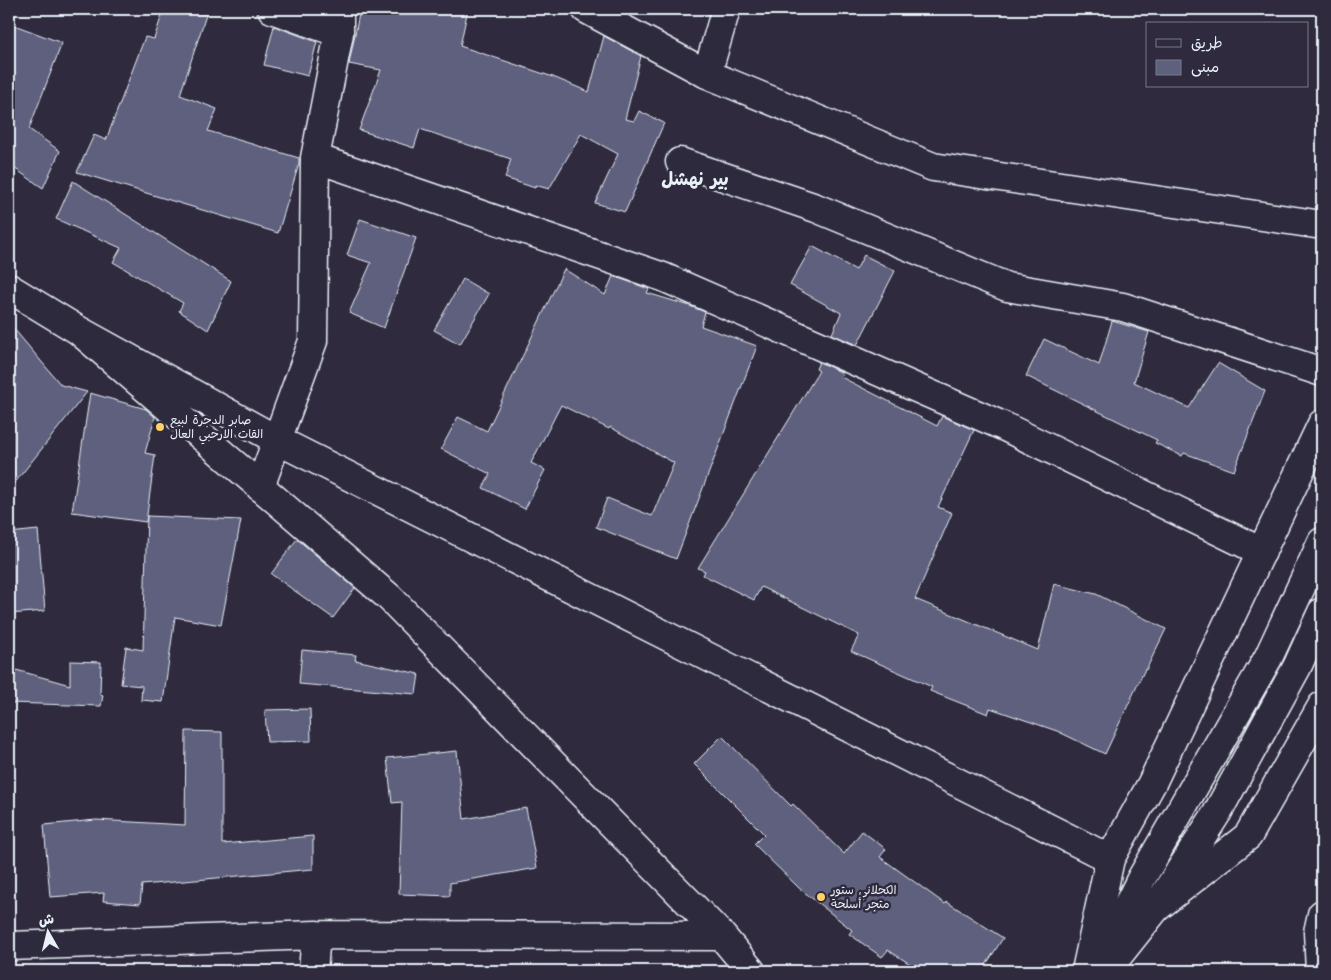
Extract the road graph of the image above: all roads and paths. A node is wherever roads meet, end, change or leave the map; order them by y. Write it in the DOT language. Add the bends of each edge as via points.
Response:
graph roads {
  1 [pos="272,9"];
  2 [pos="586,9"];
  3 [pos="726,9"];
  4 [pos="339,21"];
  5 [pos="708,74"];
  6 [pos="315,158"];
  7 [pos="680,162"];
  8 [pos="1322,225"];
  9 [pos="9,288"];
  10 [pos="78,330"];
  11 [pos="1322,372"];
  12 [pos="1322,424"];
  13 [pos="277,440"];
  14 [pos="260,487"];
  15 [pos="1322,542"];
  16 [pos="1262,552"];
  17 [pos="1322,612"];
  18 [pos="1322,706"];
  19 [pos="1110,860"];
  20 [pos="1156,908"];
  21 [pos="1322,914"];
  22 [pos="316,935"];
  23 [pos="722,936"];
  24 [pos="9,946"];
  25 [pos="313,971"];
  26 [pos="751,971"];
  27 [pos="1086,971"];
  28 [pos="1095,971"];
  29 [pos="1105,971"];
  30 [pos="1320,971"];
  1 -- 4 [label="street"];
  2 -- 5 [label="street"];
  3 -- 5 [label="street"];
  4 -- 6 [label="street"];
  5 -- 8 [label="street" via="933,167"];
  6 -- 13 [label="street" via="313,341"];
  6 -- 16 [label="street" via="663,277 1003,426"];
  7 -- 11 [label="street" via="816,208 1007,287 1123,307"];
  9 -- 10 [label="street"];
  10 -- 13 [label="street"];
  10 -- 14 [label="street"];
  12 -- 16 [label="street"];
  13 -- 14 [label="street"];
  13 -- 19 [label="street"];
  14 -- 23 [label="street" via="390,598"];
  15 -- 28 [label="street" via="1268,658 1141,879"];
  16 -- 19 [label="street" via="1152,783"];
  17 -- 20 [label="street" via="1297,667 1217,814"];
  18 -- 20 [label="street" via="1248,836"];
  19 -- 27 [label="street"];
  20 -- 29 [label="street"];
  21 -- 30 [label="street" via="1318,932"];
  22 -- 23 [label="street"];
  22 -- 24 [label="street"];
  22 -- 25 [label="street"];
  23 -- 26 [label="street"];
}
